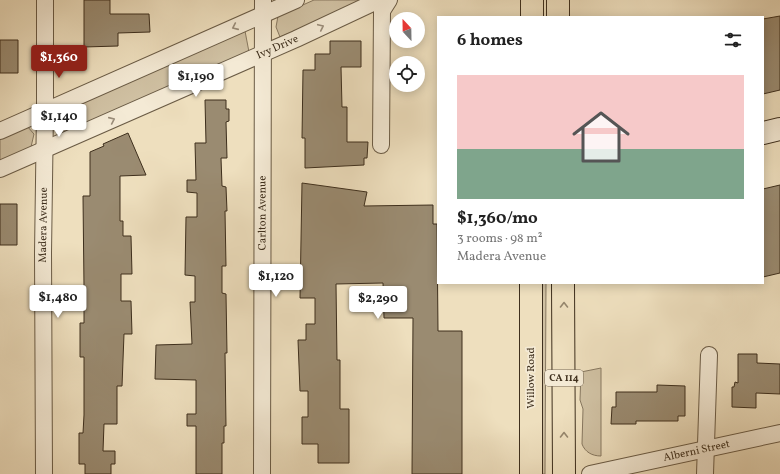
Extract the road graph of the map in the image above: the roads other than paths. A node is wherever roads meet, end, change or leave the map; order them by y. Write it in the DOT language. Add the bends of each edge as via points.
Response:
graph roads {
  1 [pos="44,0"];
  2 [pos="296,0"];
  3 [pos="379,0"];
  4 [pos="388,0"];
  5 [pos="532,0"];
  6 [pos="558,0"];
  7 [pos="263,7"];
  8 [pos="532,16"];
  9 [pos="558,16"];
  10 [pos="263,54"];
  11 [pos="45,110"];
  12 [pos="780,129"];
  13 [pos="0,131"];
  14 [pos="764,133"];
  15 [pos="381,145"];
  16 [pos="45,150"];
  17 [pos="0,170"];
  18 [pos="531,284"];
  19 [pos="564,284"];
  20 [pos="709,355"];
  21 [pos="780,433"];
  22 [pos="706,448"];
  23 [pos="44,474"];
  24 [pos="262,474"];
  25 [pos="531,474"];
  26 [pos="564,474"];
  27 [pos="590,474"];
  28 [pos="706,474"];
  1 -- 11 [label="street, Madera Avenue"];
  2 -- 7 [label="street"];
  10 -- 3 [label="street, Ivy Drive, one-way"];
  4 -- 15 [label="street" via="382,11"];
  5 -- 8 [label="main road"];
  6 -- 9 [label="main road"];
  7 -- 10 [label="street, Carlton Avenue"];
  7 -- 11 [label="street, one-way"];
  16 -- 10 [label="street, Ivy Drive, one-way"];
  10 -- 24 [label="street, Carlton Avenue"];
  11 -- 13 [label="street"];
  11 -- 16 [label="street, Madera Avenue"];
  12 -- 14 [label="street"];
  16 -- 17 [label="street, Ivy Drive"];
  16 -- 23 [label="street, Madera Avenue"];
  18 -- 25 [label="main road, Willow Road / CA 114"];
  26 -- 19 [label="main road, CA 114, one-way"];
  20 -- 22 [label="street"];
  21 -- 22 [label="street, Alberni Street"];
  22 -- 27 [label="street, Alberni Street"];
  22 -- 28 [label="street"];
}
